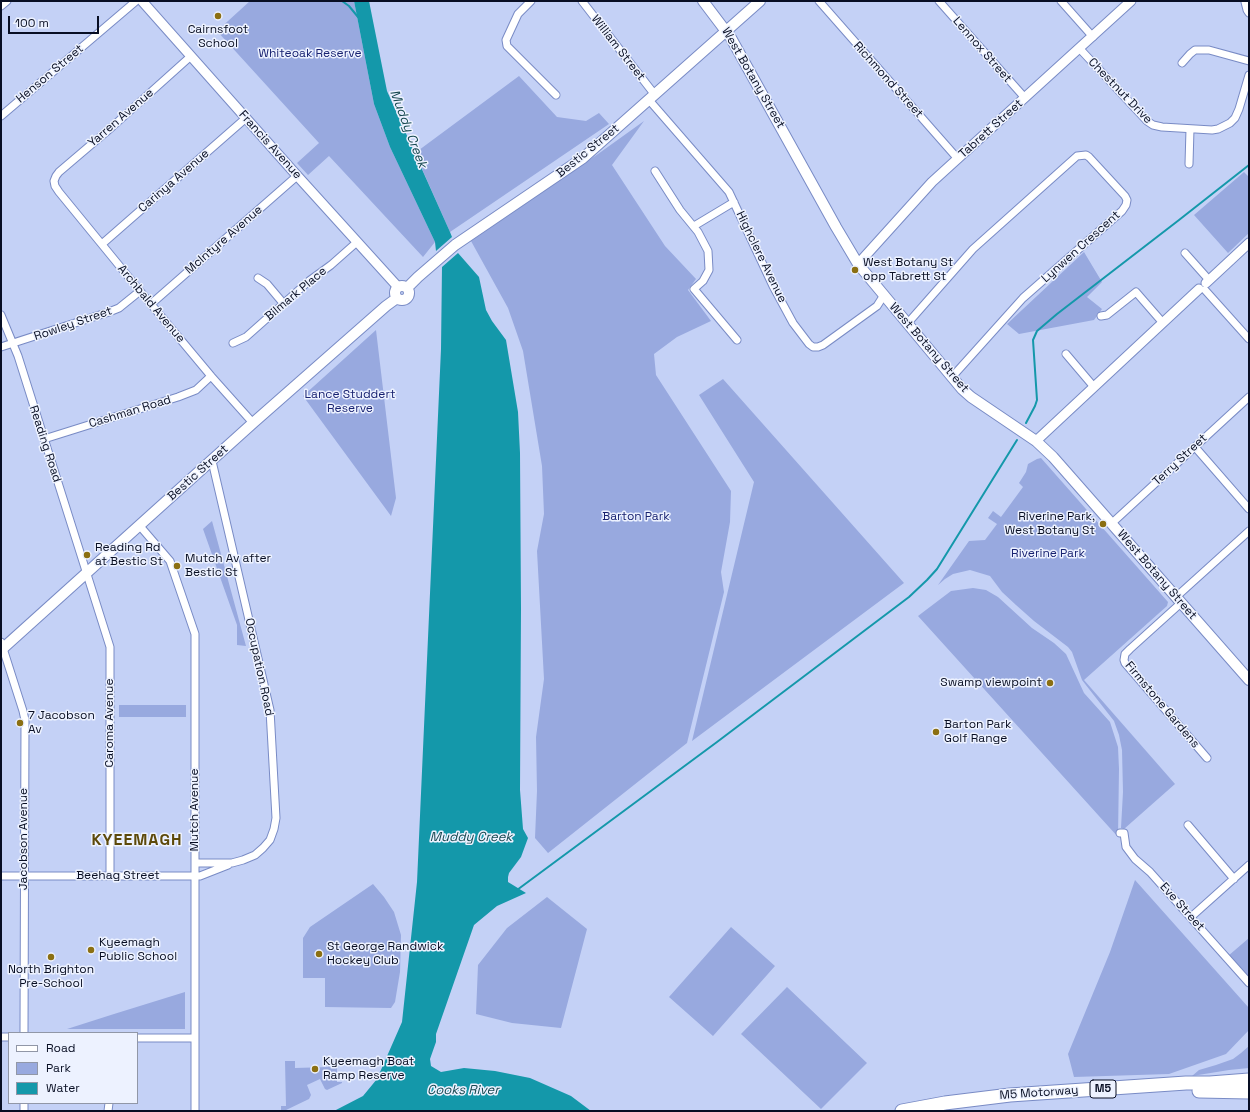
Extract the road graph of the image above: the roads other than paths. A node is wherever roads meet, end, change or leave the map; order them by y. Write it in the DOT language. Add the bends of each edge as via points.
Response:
graph roads {
  1 [pos="7,1"];
  2 [pos="136,1"];
  3 [pos="142,1"];
  4 [pos="531,1"];
  5 [pos="582,1"];
  6 [pos="703,1"];
  7 [pos="760,1"];
  8 [pos="818,1"];
  9 [pos="939,1"];
  10 [pos="1061,1"];
  11 [pos="1131,1"];
  12 [pos="1245,2"];
  13 [pos="1,6"];
  14 [pos="1249,13"];
  15 [pos="727,31"];
  16 [pos="1093,37"];
  17 [pos="1080,49"];
  18 [pos="190,56"];
  19 [pos="1249,61"];
  20 [pos="1182,63"];
  21 [pos="1249,75"];
  22 [pos="556,95"];
  23 [pos="652,97"];
  24 [pos="1025,98"];
  25 [pos="1,116"];
  26 [pos="246,118"];
  27 [pos="1190,129"];
  28 [pos="958,158"];
  29 [pos="1189,164"];
  30 [pos="655,171"];
  31 [pos="297,176"];
  32 [pos="54,181"];
  33 [pos="734,202"];
  34 [pos="694,226"];
  35 [pos="357,242"];
  36 [pos="1249,243"];
  37 [pos="102,244"];
  38 [pos="1185,253"];
  39 [pos="858,264"];
  40 [pos="258,278"];
  41 [pos="1205,285"];
  42 [pos="140,291"];
  43 [pos="401,291"];
  44 [pos="884,295"];
  45 [pos="283,303"];
  46 [pos="151,304"];
  47 [pos="1,315"];
  48 [pos="1101,316"];
  49 [pos="1163,323"];
  50 [pos="907,324"];
  51 [pos="1249,339"];
  52 [pos="737,340"];
  53 [pos="13,344"];
  54 [pos="234,344"];
  55 [pos="1,347"];
  56 [pos="1066,354"];
  57 [pos="212,376"];
  58 [pos="952,377"];
  59 [pos="1094,387"];
  60 [pos="1249,396"];
  61 [pos="253,423"];
  62 [pos="44,439"];
  63 [pos="1036,441"];
  64 [pos="1195,447"];
  65 [pos="212,461"];
  66 [pos="1249,509"];
  67 [pos="1111,524"];
  68 [pos="139,526"];
  69 [pos="1249,531"];
  70 [pos="87,573"];
  71 [pos="1178,600"];
  72 [pos="2,646"];
  73 [pos="1249,680"];
  74 [pos="1207,758"];
  75 [pos="1188,826"];
  76 [pos="1120,833"];
  77 [pos="195,862"];
  78 [pos="232,863"];
  79 [pos="1249,865"];
  80 [pos="1,876"];
  81 [pos="24,876"];
  82 [pos="110,876"];
  83 [pos="195,876"];
  84 [pos="1234,879"];
  85 [pos="1191,917"];
  86 [pos="1249,983"];
  87 [pos="24,1032"];
  88 [pos="138,1038"];
  89 [pos="194,1038"];
  90 [pos="1249,1072"];
  91 [pos="1249,1080"];
  92 [pos="1186,1087"];
  93 [pos="1249,1087"];
  94 [pos="1249,1092"];
  95 [pos="1021,1098"];
  96 [pos="195,1111"];
  97 [pos="902,1111"];
  98 [pos="948,1111"];
  1 -- 13 [label="street"];
  2 -- 25 [label="street, Henson Street"];
  3 -- 18 [label="street, Francis Avenue"];
  4 -- 22 [label="street" via="518,14 506,40 507,46"];
  5 -- 23 [label="street, William Street"];
  6 -- 15 [label="main road, West Botany Street"];
  7 -- 15 [label="main road, Bestic Street"];
  8 -- 28 [label="street, Richmond Street"];
  9 -- 24 [label="street, Lennox Street"];
  10 -- 16 [label="street"];
  11 -- 16 [label="street, Tabrett Street"];
  12 -- 14 [label="street"];
  15 -- 23 [label="main road, Bestic Street"];
  15 -- 39 [label="main road, West Botany Street"];
  16 -- 17 [label="street, Tabrett Street"];
  17 -- 24 [label="street, Tabrett Street"];
  17 -- 27 [label="street, Chestnut Drive" via="1147,121 1162,128"];
  18 -- 26 [label="street, Francis Avenue"];
  18 -- 32 [label="street, Yarren Avenue" via="59,172"];
  19 -- 20 [label="street" via="1209,50 1195,50"];
  21 -- 27 [label="street, Chestnut Drive" via="1239,108 1230,123 1212,130"];
  23 -- 33 [label="street, Highclere Avenue"];
  23 -- 43 [label="main road, Bestic Street" via="583,158 455,245"];
  24 -- 28 [label="street, Tabrett Street"];
  26 -- 31 [label="street, Francis Avenue"];
  26 -- 37 [label="street, Carinya Avenue"];
  27 -- 29 [label="street"];
  28 -- 39 [label="street, Tabrett Street" via="921,193"];
  30 -- 34 [label="street" via="680,210"];
  31 -- 35 [label="street, Francis Avenue"];
  31 -- 46 [label="street, McIntyre Avenue"];
  32 -- 37 [label="street, Archbald Avenue" via="59,192"];
  33 -- 34 [label="street"];
  33 -- 44 [label="street, Highclere Avenue" via="793,323 813,347 823,345 877,306"];
  34 -- 52 [label="street" via="709,257 709,270 703,282 694,289"];
  35 -- 43 [label="street, Francis Avenue"];
  35 -- 45 [label="street, Bilmark Place"];
  36 -- 41 [label="street"];
  37 -- 42 [label="street, Archbald Avenue"];
  38 -- 41 [label="street"];
  39 -- 44 [label="main road, West Botany Street"];
  40 -- 45 [label="street"];
  41 -- 49 [label="street"];
  41 -- 51 [label="street"];
  42 -- 46 [label="street, Archbald Avenue"];
  42 -- 53 [label="street, Rowley Street" via="119,308"];
  43 -- 61 [label="main road, Bestic Street"];
  44 -- 50 [label="main road, West Botany Street"];
  45 -- 54 [label="street, Bilmark Place" via="246,337"];
  46 -- 57 [label="street, Archbald Avenue"];
  47 -- 53 [label="street, Reading Road"];
  48 -- 49 [label="street" via="1107,315 1136,292"];
  49 -- 59 [label="street"];
  50 -- 58 [label="main road, West Botany Street"];
  50 -- 58 [label="street, Lynwen Crescent" via="973,249 1077,156 1089,157 1125,196 1126,205 1122,211 1023,298"];
  53 -- 55 [label="street, Rowley Street"];
  53 -- 62 [label="street, Reading Road"];
  56 -- 59 [label="street"];
  57 -- 61 [label="street, Archbald Avenue"];
  57 -- 62 [label="street, Cashman Road" via="196,390 178,397"];
  58 -- 63 [label="main road, West Botany Street" via="971,397"];
  59 -- 63 [label="street"];
  60 -- 64 [label="street, Terry Street"];
  61 -- 65 [label="main road, Bestic Street"];
  62 -- 70 [label="street, Reading Road"];
  63 -- 67 [label="main road, West Botany Street"];
  64 -- 66 [label="street"];
  64 -- 67 [label="street, Terry Street"];
  65 -- 68 [label="main road, Bestic Street"];
  65 -- 78 [label="street, Occupation Road" via="270,710 276,813 274,829 266,846 250,858"];
  67 -- 71 [label="main road, West Botany Street"];
  68 -- 70 [label="main road, Bestic Street"];
  68 -- 77 [label="street, Mutch Avenue" via="170,561 195,634"];
  69 -- 71 [label="street"];
  70 -- 72 [label="main road, Bestic Street"];
  70 -- 82 [label="street, Caroma Avenue" via="110,648"];
  71 -- 73 [label="main road, West Botany Street"];
  71 -- 74 [label="street, Firmstone Gardens" via="1125,654 1124,660"];
  72 -- 81 [label="street, Jacobson Avenue" via="25,720"];
  75 -- 84 [label="street"];
  76 -- 85 [label="street, Eve Street" via="1124,833 1126,847 1135,859"];
  77 -- 78 [label="street, Occupation Road"];
  77 -- 83 [label="street, Mutch Avenue"];
  78 -- 83 [label="street, Beehag Street"];
  79 -- 84 [label="street"];
  80 -- 81 [label="street, Beehag Street"];
  81 -- 82 [label="street, Beehag Street"];
  81 -- 87 [label="street, Jacobson Avenue"];
  82 -- 83 [label="street, Beehag Street"];
  83 -- 89 [label="street, Mutch Avenue"];
  84 -- 85 [label="street"];
  85 -- 86 [label="street, Eve Street"];
  88 -- 89 [label="street"];
  89 -- 96 [label="street, Mutch Avenue"];
  90 -- 92 [label="highway"];
  91 -- 92 [label="highway, M5 Motorway / M5"];
  92 -- 93 [label="highway, M5 Motorway / M5"];
  92 -- 94 [label="highway"];
  92 -- 95 [label="highway, M5 Motorway / M5"];
  95 -- 97 [label="highway, M5 Motorway / M5" via="966,1100"];
  95 -- 98 [label="highway, M5 Motorway / M5"];
}
